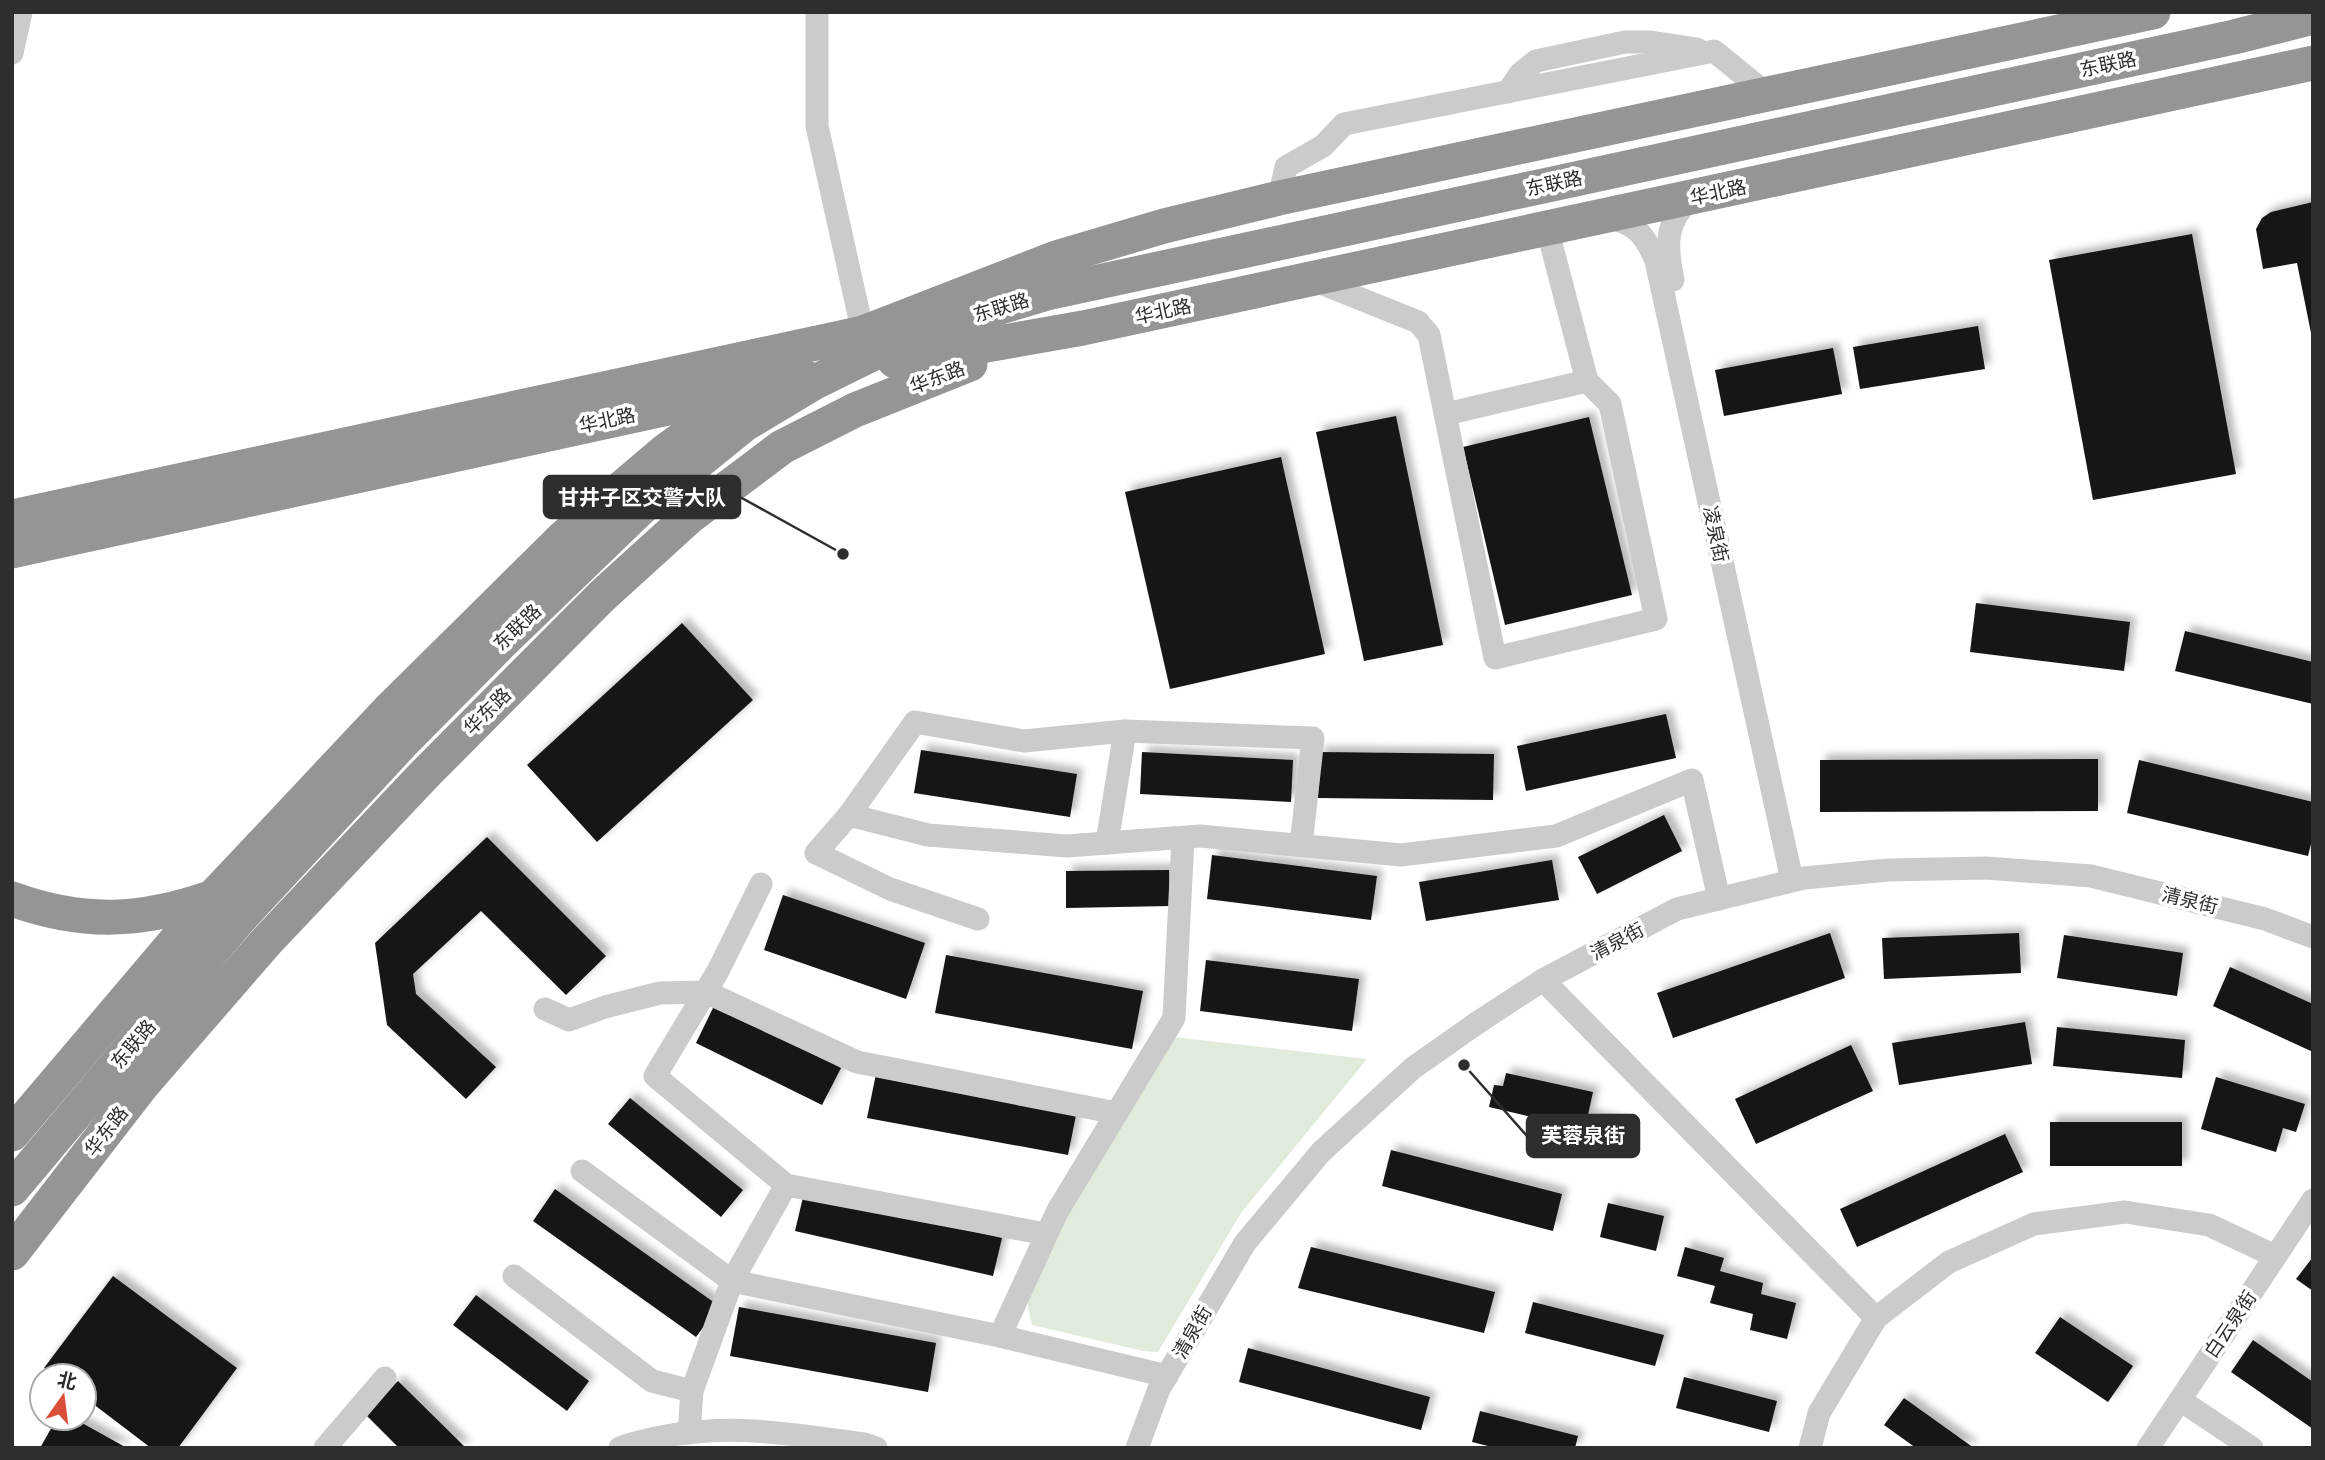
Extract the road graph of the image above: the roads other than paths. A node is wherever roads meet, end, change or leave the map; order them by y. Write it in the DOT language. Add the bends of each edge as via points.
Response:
graph roads {
  1 [pos="21,12"];
  2 [pos="817,12"];
  3 [pos="2153,12"];
  4 [pos="2127,15"];
  5 [pos="2313,17"];
  6 [pos="12,52"];
  7 [pos="2313,63"];
  8 [pos="1767,93"];
  9 [pos="1694,197"];
  10 [pos="1279,198"];
  11 [pos="1603,216"];
  12 [pos="1547,228"];
  13 [pos="1311,279"];
  14 [pos="1083,328"];
  15 [pos="863,333"];
  16 [pos="1587,381"];
  17 [pos="751,389"];
  18 [pos="1446,414"];
  19 [pos="12,517"];
  20 [pos="12,551"];
  21 [pos="1125,731"];
  22 [pos="849,815"];
  23 [pos="1183,838"];
  24 [pos="1107,843"];
  25 [pos="1301,845"];
  26 [pos="1798,879"];
  27 [pos="761,884"];
  28 [pos="214,897"];
  29 [pos="12,899"];
  30 [pos="1719,899"];
  31 [pos="978,919"];
  32 [pos="2313,937"];
  33 [pos="1543,981"];
  34 [pos="706,992"];
  35 [pos="545,1009"];
  36 [pos="1116,1113"];
  37 [pos="12,1134"];
  38 [pos="582,1171"];
  39 [pos="786,1185"];
  40 [pos="12,1189"];
  41 [pos="2312,1204"];
  42 [pos="1046,1234"];
  43 [pos="12,1253"];
  44 [pos="2275,1256"];
  45 [pos="514,1276"];
  46 [pos="732,1281"];
  47 [pos="1876,1318"];
  48 [pos="1000,1336"];
  49 [pos="1167,1376"];
  50 [pos="385,1378"];
  51 [pos="692,1391"];
  52 [pos="2180,1400"];
  53 [pos="689,1433"];
  54 [pos="325,1448"];
  55 [pos="620,1448"];
  56 [pos="876,1448"];
  57 [pos="1137,1448"];
  58 [pos="1810,1448"];
  59 [pos="2148,1448"];
  60 [pos="2252,1448"];
  1 -- 6 [label="street"];
  2 -- 15 [label="street" via="817,126"];
  3 -- 4 [label="highway, 华北路"];
  4 -- 8 [label="highway, 华北路"];
  5 -- 40 [label="highway, 东联路" via="1047,293 894,343 816,382 745,424 696,462 641,508 501,643 239,919"];
  7 -- 9 [label="highway, 华北路"];
  8 -- 10 [label="highway, 华北路"];
  8 -- 10 [label="street" via="1714,51 1344,124 1323,146 1286,167"];
  9 -- 11 [label="highway, 华北路"];
  9 -- 26 [label="street, 凌泉街" via="1672,222 1668,258"];
  10 -- 15 [label="highway, 华北路" via="1056,258"];
  11 -- 12 [label="highway, 华北路"];
  11 -- 26 [label="street, 凌泉街" via="1638,230 1657,261"];
  12 -- 13 [label="highway, 华北路"];
  12 -- 16 [label="street"];
  13 -- 14 [label="highway, 华北路"];
  13 -- 18 [label="street" via="1418,321 1429,335"];
  14 -- 17 [label="highway, 华北路"];
  14 -- 43 [label="highway, 华东路" via="932,378 855,410 782,447 689,517 602,596 266,942 142,1085"];
  15 -- 19 [label="highway, 华北路"];
  16 -- 18 [label="street"];
  16 -- 18 [label="street" via="1609,404 1656,619 1495,658"];
  17 -- 20 [label="highway, 华北路"];
  17 -- 28 [label="highway" via="664,452 564,537 379,721"];
  21 -- 22 [label="street" via="1024,741 915,722"];
  21 -- 24 [label="street"];
  21 -- 25 [label="street" via="1313,737"];
  22 -- 24 [label="street" via="928,835 1066,846"];
  22 -- 31 [label="street" via="816,853 890,889"];
  23 -- 24 [label="street"];
  23 -- 25 [label="street"];
  23 -- 36 [label="street" via="1174,1018"];
  25 -- 30 [label="street" via="1401,855 1556,835 1692,780"];
  26 -- 30 [label="street, 清泉街"];
  26 -- 32 [label="street, 清泉街" via="1888,870 1986,868 2091,876 2265,919"];
  27 -- 34 [label="street"];
  28 -- 29 [label="highway" via="175,910 107,917 69,915"];
  28 -- 37 [label="highway"];
  30 -- 33 [label="street, 清泉街" via="1677,909"];
  33 -- 47 [label="street"];
  33 -- 49 [label="street, 清泉街" via="1413,1068 1321,1153 1245,1243"];
  34 -- 35 [label="street" via="660,993 569,1020"];
  34 -- 36 [label="street" via="857,1062"];
  34 -- 39 [label="street" via="655,1076"];
  36 -- 42 [label="street"];
  38 -- 46 [label="street"];
  39 -- 42 [label="street"];
  39 -- 46 [label="street"];
  41 -- 44 [label="street, 白云泉街"];
  42 -- 48 [label="street"];
  44 -- 47 [label="street" via="2209,1224 2125,1212 2034,1224 1949,1262"];
  44 -- 52 [label="street, 白云泉街"];
  45 -- 51 [label="street" via="652,1381"];
  46 -- 48 [label="street"];
  46 -- 51 [label="street"];
  47 -- 58 [label="street" via="1819,1413"];
  48 -- 49 [label="street"];
  49 -- 57 [label="street, 清泉街"];
  50 -- 54 [label="street"];
  51 -- 53 [label="street"];
  52 -- 59 [label="street, 白云泉街"];
  52 -- 60 [label="street"];
  53 -- 55 [label="street"];
  53 -- 56 [label="street" via="756,1430"];
}
